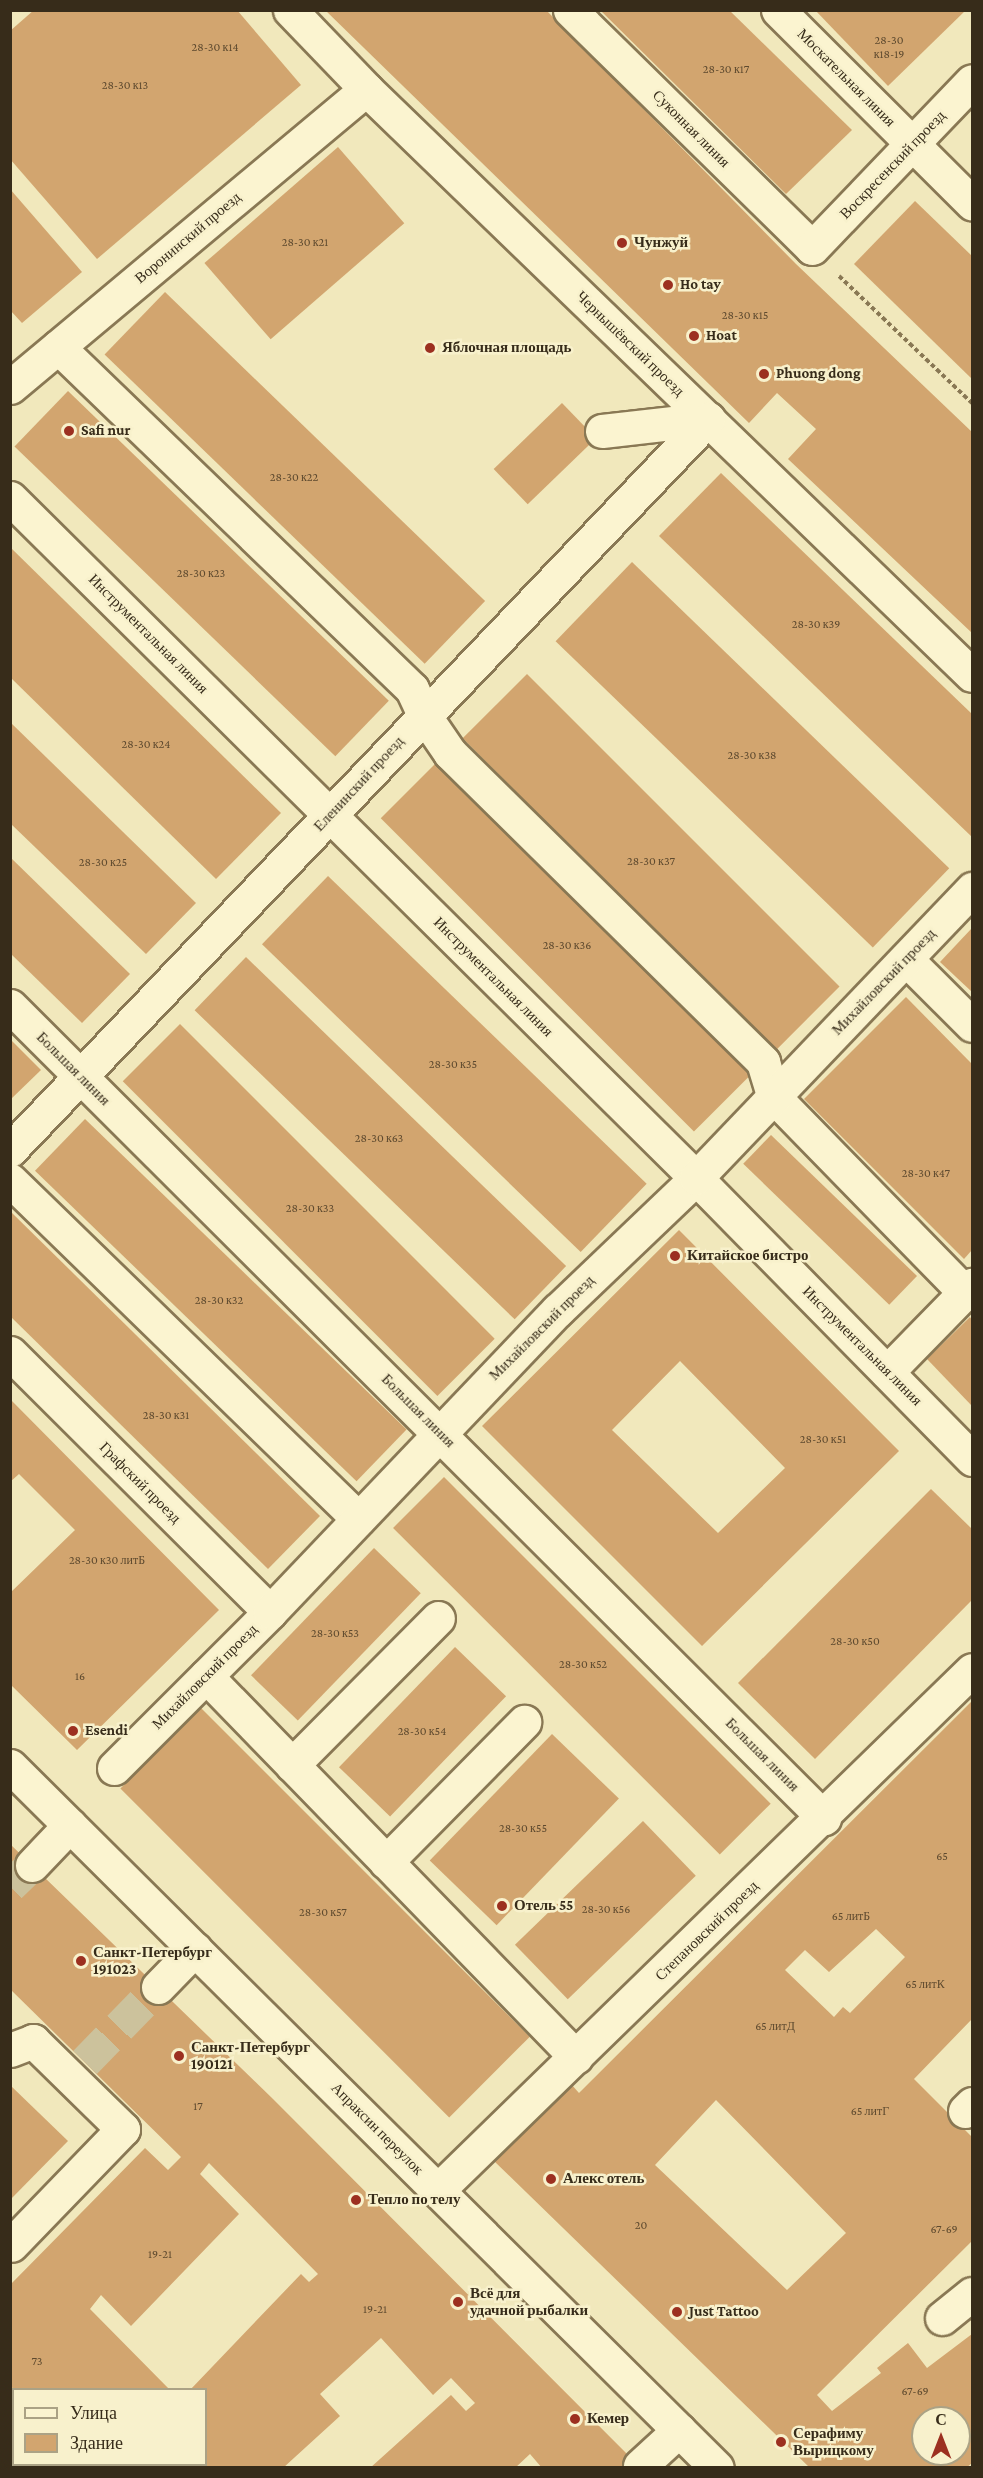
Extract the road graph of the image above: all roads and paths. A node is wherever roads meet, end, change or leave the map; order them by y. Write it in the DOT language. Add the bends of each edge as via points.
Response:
graph roads {
  1 [pos="290,10"];
  2 [pos="570,10"];
  3 [pos="778,10"];
  4 [pos="972,81"];
  5 [pos="366,89"];
  6 [pos="914,145"];
  7 [pos="972,203"];
  8 [pos="812,248"];
  9 [pos="58,347"];
  10 [pos="12,384"];
  11 [pos="972,403"];
  12 [pos="708,419"];
  13 [pos="602,431"];
  14 [pos="10,498"];
  15 [pos="972,675"];
  16 [pos="424,716"];
  17 [pos="330,815"];
  18 [pos="972,889"];
  19 [pos="906,959"];
  20 [pos="10,1006"];
  21 [pos="972,1025"];
  22 [pos="81,1076"];
  23 [pos="774,1097"];
  24 [pos="10,1150"];
  25 [pos="696,1178"];
  26 [pos="10,1180"];
  27 [pos="969,1289"];
  28 [pos="10,1353"];
  29 [pos="887,1372"];
  30 [pos="440,1433"];
  31 [pos="972,1459"];
  32 [pos="358,1519"];
  33 [pos="270,1612"];
  34 [pos="438,1618"];
  35 [pos="972,1670"];
  36 [pos="206,1676"];
  37 [pos="524,1722"];
  38 [pos="292,1765"];
  39 [pos="10,1766"];
  40 [pos="114,1768"];
  41 [pos="824,1818"];
  42 [pos="70,1825"];
  43 [pos="386,1862"];
  44 [pos="32,1865"];
  45 [pos="195,1949"];
  46 [pos="158,1987"];
  47 [pos="10,2050"];
  48 [pos="576,2057"];
  49 [pos="438,2190"];
  50 [pos="11,2245"];
  51 [pos="972,2294"];
  52 [pos="942,2318"];
  53 [pos="679,2430"];
  54 [pos="640,2466"];
  55 [pos="717,2468"];
  1 -- 5 [label="street, Чернышёвский проезд"];
  2 -- 8 [label="street, Суконная линия"];
  3 -- 6 [label="street, Москательная линия"];
  4 -- 6 [label="street, Воскресенский проезд"];
  5 -- 9 [label="street, Воронинский проезд"];
  5 -- 12 [label="street, Чернышёвский проезд"];
  6 -- 7 [label="street, Москательная линия"];
  6 -- 8 [label="street, Воскресенский проезд"];
  8 -- 11 [label="path"];
  9 -- 10 [label="street, Воронинский проезд"];
  9 -- 16 [label="street" via="412,689"];
  12 -- 13 [label="street"];
  12 -- 15 [label="street, Чернышёвский проезд"];
  12 -- 16 [label="street, Еленинский проезд"];
  14 -- 17 [label="street, Инструментальная линия"];
  16 -- 17 [label="street, Еленинский проезд"];
  16 -- 23 [label="street" via="450,753 763,1062"];
  17 -- 22 [label="street, Еленинский проезд"];
  17 -- 25 [label="street, Инструментальная линия"];
  18 -- 19 [label="street, Михайловский проезд"];
  19 -- 21 [label="street"];
  19 -- 23 [label="street, Михайловский проезд"];
  20 -- 22 [label="street, Большая линия"];
  22 -- 24 [label="street, Еленинский проезд"];
  22 -- 30 [label="street, Большая линия"];
  23 -- 25 [label="street, Михайловский проезд"];
  23 -- 27 [label="street"];
  25 -- 29 [label="street, Инструментальная линия"];
  25 -- 30 [label="street, Михайловский проезд" via="558,1310"];
  26 -- 32 [label="street"];
  27 -- 29 [label="street"];
  28 -- 33 [label="street, Графский проезд"];
  29 -- 31 [label="street, Инструментальная линия"];
  30 -- 32 [label="street, Михайловский проезд"];
  30 -- 41 [label="street, Большая линия"];
  32 -- 33 [label="street, Михайловский проезд"];
  33 -- 36 [label="street, Михайловский проезд"];
  34 -- 38 [label="street"];
  35 -- 41 [label="street, Степановский проезд"];
  36 -- 38 [label="street"];
  36 -- 40 [label="street, Михайловский проезд"];
  37 -- 43 [label="street"];
  38 -- 43 [label="street"];
  39 -- 42 [label="street, Апраксин переулок"];
  41 -- 48 [label="street, Степановский проезд"];
  42 -- 44 [label="street"];
  42 -- 45 [label="street, Апраксин переулок"];
  43 -- 48 [label="street"];
  45 -- 46 [label="street"];
  45 -- 49 [label="street, Апраксин переулок"];
  47 -- 50 [label="street" via="33,2042 77,2070 123,2129"];
  48 -- 49 [label="street, Степановский проезд"];
  49 -- 53 [label="street, Апраксин переулок"];
  51 -- 52 [label="street"];
  53 -- 54 [label="street"];
  53 -- 55 [label="street, Апраксин переулок"];
}
